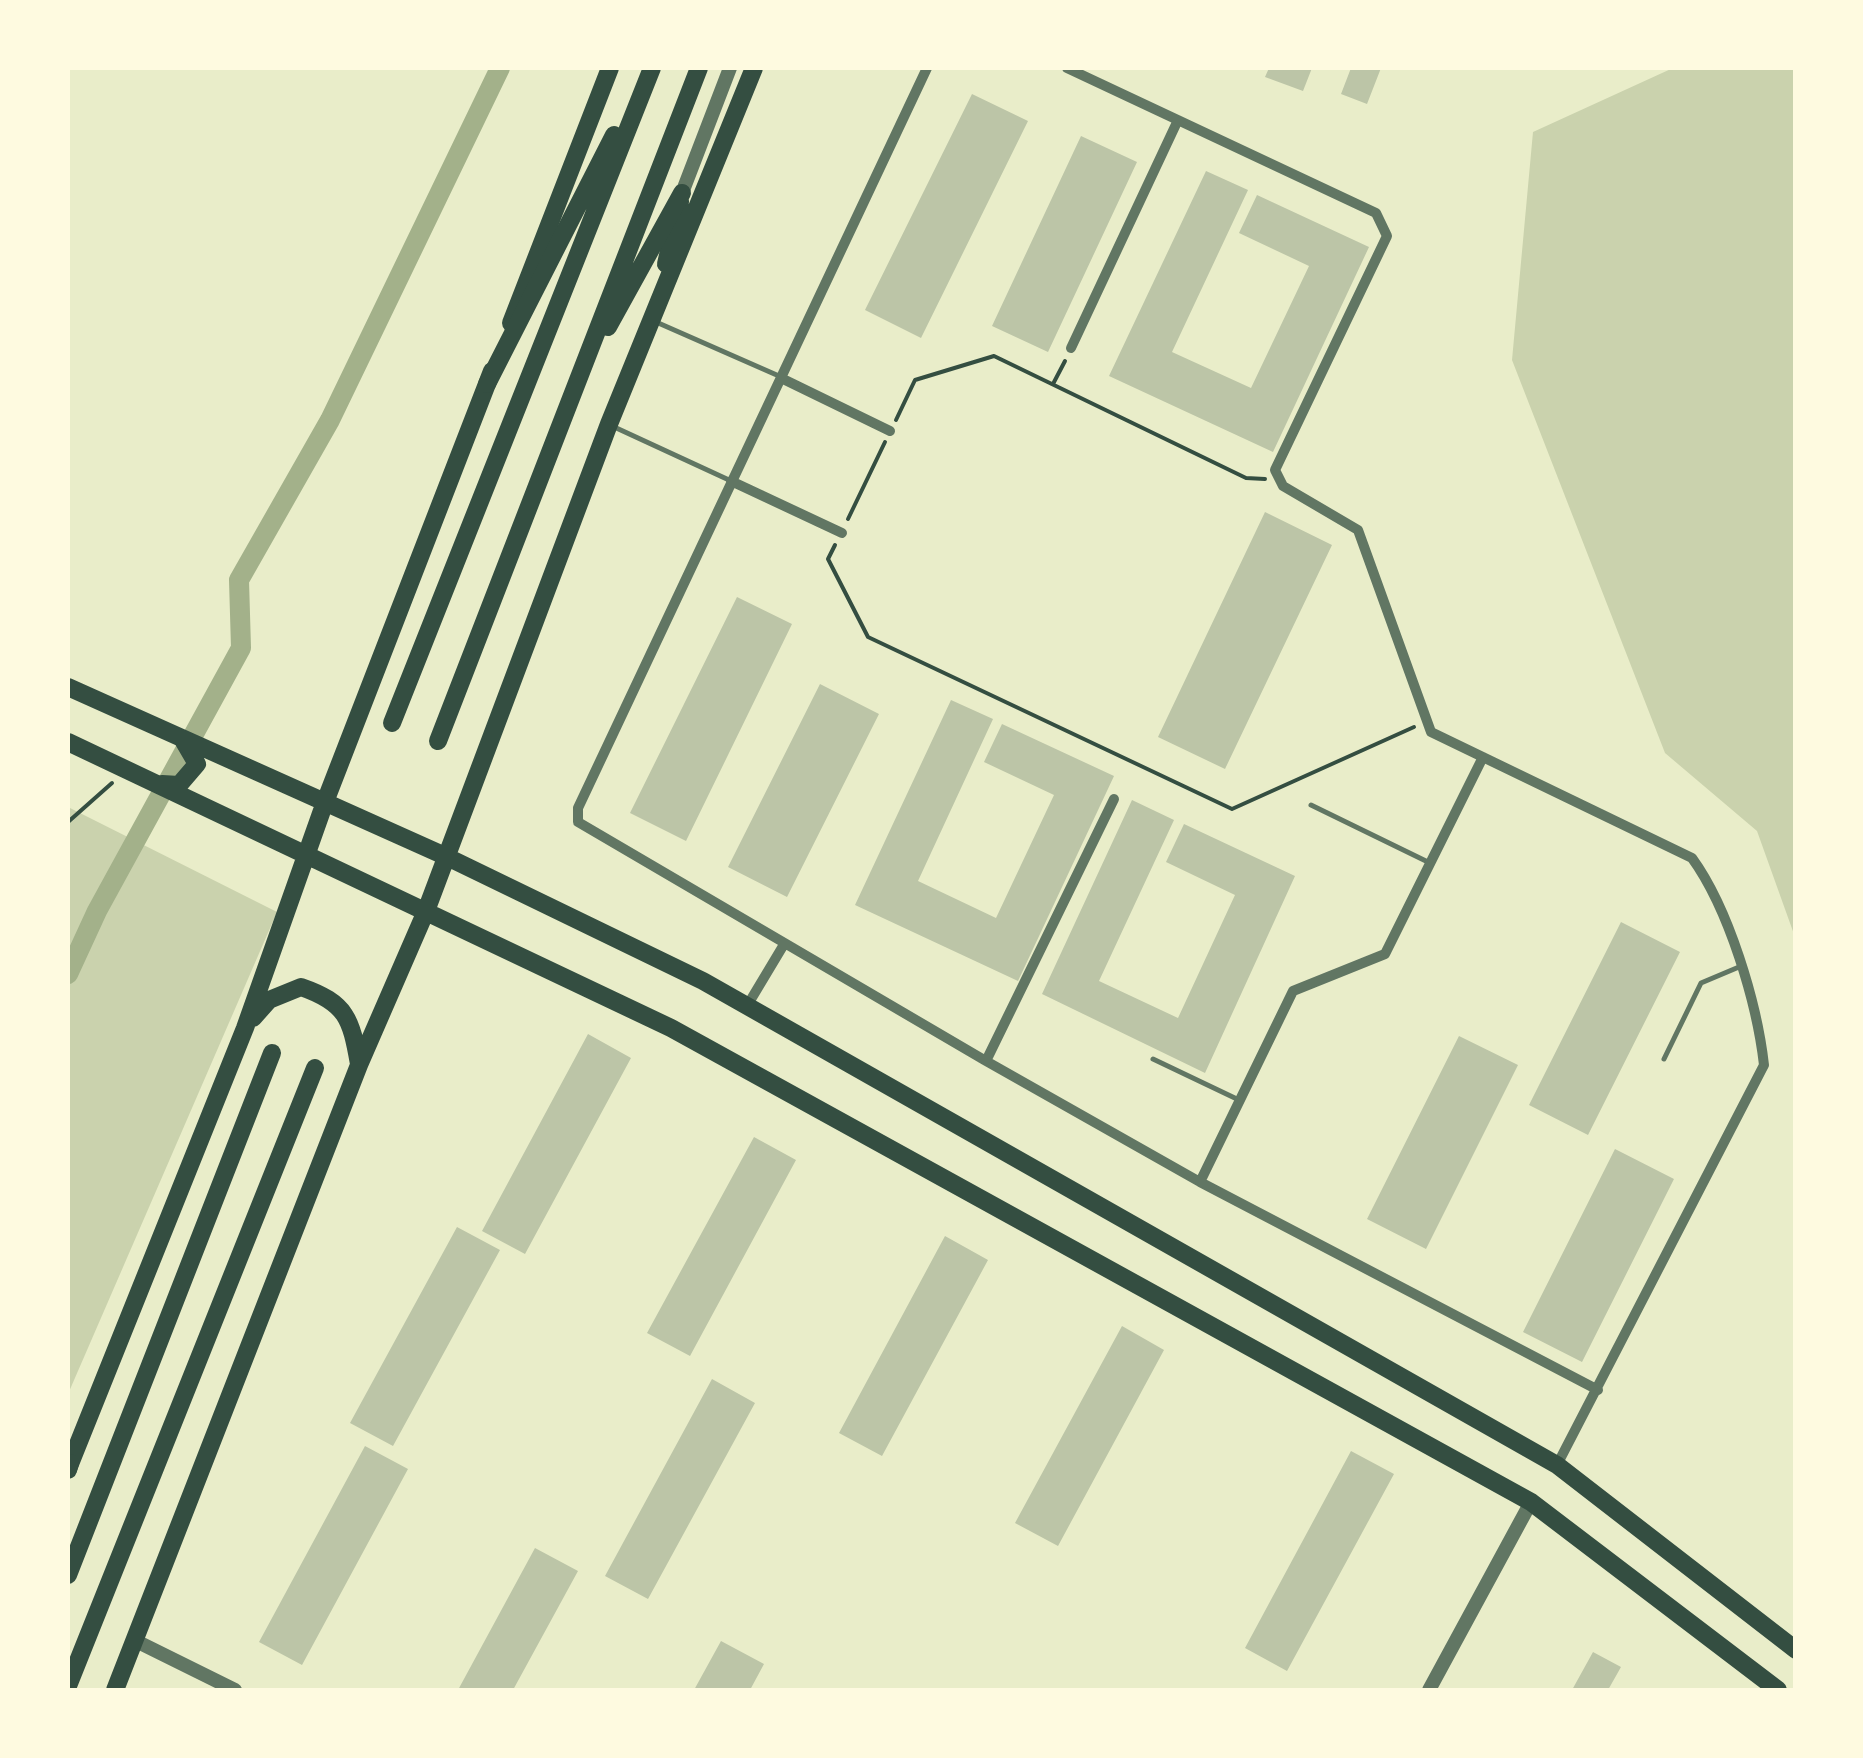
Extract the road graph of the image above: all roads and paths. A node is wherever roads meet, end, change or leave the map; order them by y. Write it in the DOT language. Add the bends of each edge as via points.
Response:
graph roads {
  1 [pos="610,68"];
  2 [pos="650,68"];
  3 [pos="699,68"];
  4 [pos="730,68"];
  5 [pos="754,68"];
  6 [pos="927,68"];
  7 [pos="1067,68"];
  8 [pos="1178,120"];
  9 [pos="682,193"];
  10 [pos="654,317"];
  11 [pos="1072,348"];
  12 [pos="782,378"];
  13 [pos="487,384"];
  14 [pos="1053,385"];
  15 [pos="574,389"];
  16 [pos="610,424"];
  17 [pos="890,431"];
  18 [pos="1280,479"];
  19 [pos="732,480"];
  20 [pos="842,533"];
  21 [pos="68,687"];
  22 [pos="1426,719"];
  23 [pos="392,723"];
  24 [pos="180,736"];
  25 [pos="68,742"];
  26 [pos="438,742"];
  27 [pos="1482,757"];
  28 [pos="127,770"];
  29 [pos="156,784"];
  30 [pos="1114,799"];
  31 [pos="325,802"];
  32 [pos="1312,805"];
  33 [pos="68,822"];
  34 [pos="307,855"];
  35 [pos="445,856"];
  36 [pos="1430,863"];
  37 [pos="426,911"];
  38 [pos="782,946"];
  39 [pos="1739,967"];
  40 [pos="747,1006"];
  41 [pos="245,1028"];
  42 [pos="272,1052"];
  43 [pos="1153,1059"];
  44 [pos="1664,1059"];
  45 [pos="986,1062"];
  46 [pos="359,1065"];
  47 [pos="314,1068"];
  48 [pos="1242,1101"];
  49 [pos="1200,1182"];
  50 [pos="1598,1390"];
  51 [pos="1558,1465"];
  52 [pos="68,1467"];
  53 [pos="1532,1502"];
  54 [pos="68,1575"];
  55 [pos="138,1642"];
  56 [pos="1796,1650"];
  57 [pos="68,1686"];
  58 [pos="115,1690"];
  59 [pos="235,1690"];
  60 [pos="1429,1690"];
  61 [pos="1778,1690"];
  1 -- 13 [label="main road"];
  2 -- 13 [label="main road"];
  2 -- 23 [label="main road"];
  3 -- 15 [label="main road"];
  4 -- 9 [label="street"];
  5 -- 10 [label="main road"];
  6 -- 12 [label="street"];
  7 -- 8 [label="street"];
  8 -- 11 [label="street"];
  8 -- 18 [label="street" via="1376,213 1387,236 1276,470"];
  9 -- 10 [label="main road"];
  9 -- 15 [label="main road"];
  10 -- 12 [label="lane"];
  10 -- 16 [label="main road"];
  11 -- 14 [label="path"];
  12 -- 17 [label="street"];
  12 -- 19 [label="street"];
  13 -- 31 [label="main road"];
  14 -- 17 [label="path" via="994,356 915,380"];
  14 -- 18 [label="path" via="1246,478"];
  15 -- 26 [label="main road"];
  16 -- 19 [label="lane"];
  16 -- 35 [label="main road"];
  17 -- 20 [label="path"];
  18 -- 22 [label="street" via="1358,530"];
  19 -- 20 [label="street"];
  19 -- 38 [label="street" via="578,808 578,822"];
  20 -- 22 [label="path" via="828,558 868,638 1232,809"];
  21 -- 24 [label="main road"];
  22 -- 27 [label="street" via="1431,732"];
  24 -- 29 [label="main road" via="197,764 179,785"];
  24 -- 31 [label="main road"];
  25 -- 28 [label="main road"];
  27 -- 36 [label="street"];
  27 -- 39 [label="street" via="1692,858 1710,883"];
  28 -- 29 [label="main road"];
  28 -- 33 [label="path"];
  29 -- 34 [label="main road"];
  30 -- 45 [label="street"];
  31 -- 34 [label="main road"];
  31 -- 35 [label="main road"];
  32 -- 36 [label="lane"];
  34 -- 37 [label="main road"];
  34 -- 41 [label="main road"];
  35 -- 37 [label="main road"];
  35 -- 40 [label="main road"];
  36 -- 48 [label="street" via="1385,954 1292,992"];
  37 -- 46 [label="main road"];
  37 -- 53 [label="main road" via="671,1028"];
  38 -- 40 [label="street"];
  38 -- 45 [label="street"];
  39 -- 44 [label="lane" via="1702,983"];
  39 -- 50 [label="street" via="1760,1028 1764,1065"];
  40 -- 51 [label="main road"];
  41 -- 46 [label="main road" via="269,1000 301,987 340,1007 352,1027"];
  41 -- 52 [label="main road"];
  42 -- 54 [label="main road"];
  43 -- 48 [label="lane"];
  45 -- 49 [label="street"];
  46 -- 55 [label="main road"];
  47 -- 57 [label="main road"];
  48 -- 49 [label="street"];
  49 -- 50 [label="street"];
  50 -- 51 [label="street"];
  51 -- 56 [label="main road"];
  53 -- 60 [label="street"];
  53 -- 61 [label="main road"];
  55 -- 58 [label="main road"];
  55 -- 59 [label="street"];
}
